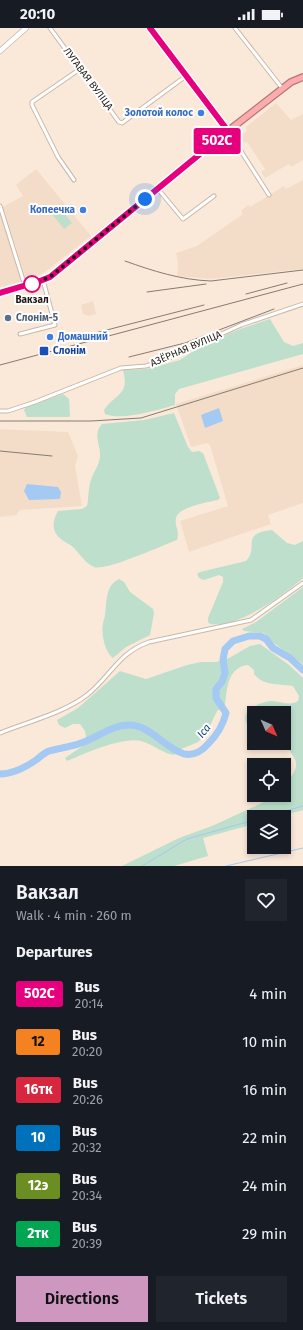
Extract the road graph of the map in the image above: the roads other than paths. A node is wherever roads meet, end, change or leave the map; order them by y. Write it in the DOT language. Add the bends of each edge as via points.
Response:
graph roads {
  1 [pos="26,28"];
  2 [pos="50,28"];
  3 [pos="150,28"];
  4 [pos="236,28"];
  5 [pos="0,52"];
  6 [pos="80,69"];
  7 [pos="303,73"];
  8 [pos="186,76"];
  9 [pos="303,77"];
  10 [pos="291,82"];
  11 [pos="283,89"];
  12 [pos="228,131"];
  13 [pos="74,180"];
  14 [pos="158,189"];
  15 [pos="269,195"];
  16 [pos="214,196"];
  17 [pos="0,206"];
  18 [pos="43,280"];
  19 [pos="25,286"];
  20 [pos="0,292"];
  21 [pos="303,304"];
  22 [pos="20,334"];
  23 [pos="0,411"];
  24 [pos="303,583"];
  25 [pos="0,733"];
  1 -- 5 [label="main road"];
  2 -- 6 [label="street, ЛУГАВАЯ ВУЛІЦА"];
  3 -- 8 [label="highway"];
  4 -- 11 [label="street"];
  6 -- 8 [label="street, ЛУГАВАЯ ВУЛІЦА" via="122,123"];
  6 -- 13 [label="street" via="32,102 58,157"];
  7 -- 10 [label="main road"];
  8 -- 12 [label="highway"];
  9 -- 10 [label="highway"];
  10 -- 11 [label="highway"];
  11 -- 12 [label="highway"];
  12 -- 14 [label="main road"];
  12 -- 15 [label="street"];
  14 -- 16 [label="street" via="183,219"];
  14 -- 18 [label="main road"];
  17 -- 19 [label="street"];
  18 -- 19 [label="main road"];
  18 -- 22 [label="street" via="55,325"];
  19 -- 20 [label="main road"];
  21 -- 23 [label="street, АЗЁРНАЯ ВУЛІЦА" via="241,325 165,360 146,366 121,368 35,402"];
  24 -- 25 [label="street" via="251,620 135,647 124,655 88,694 75,703"];
}
